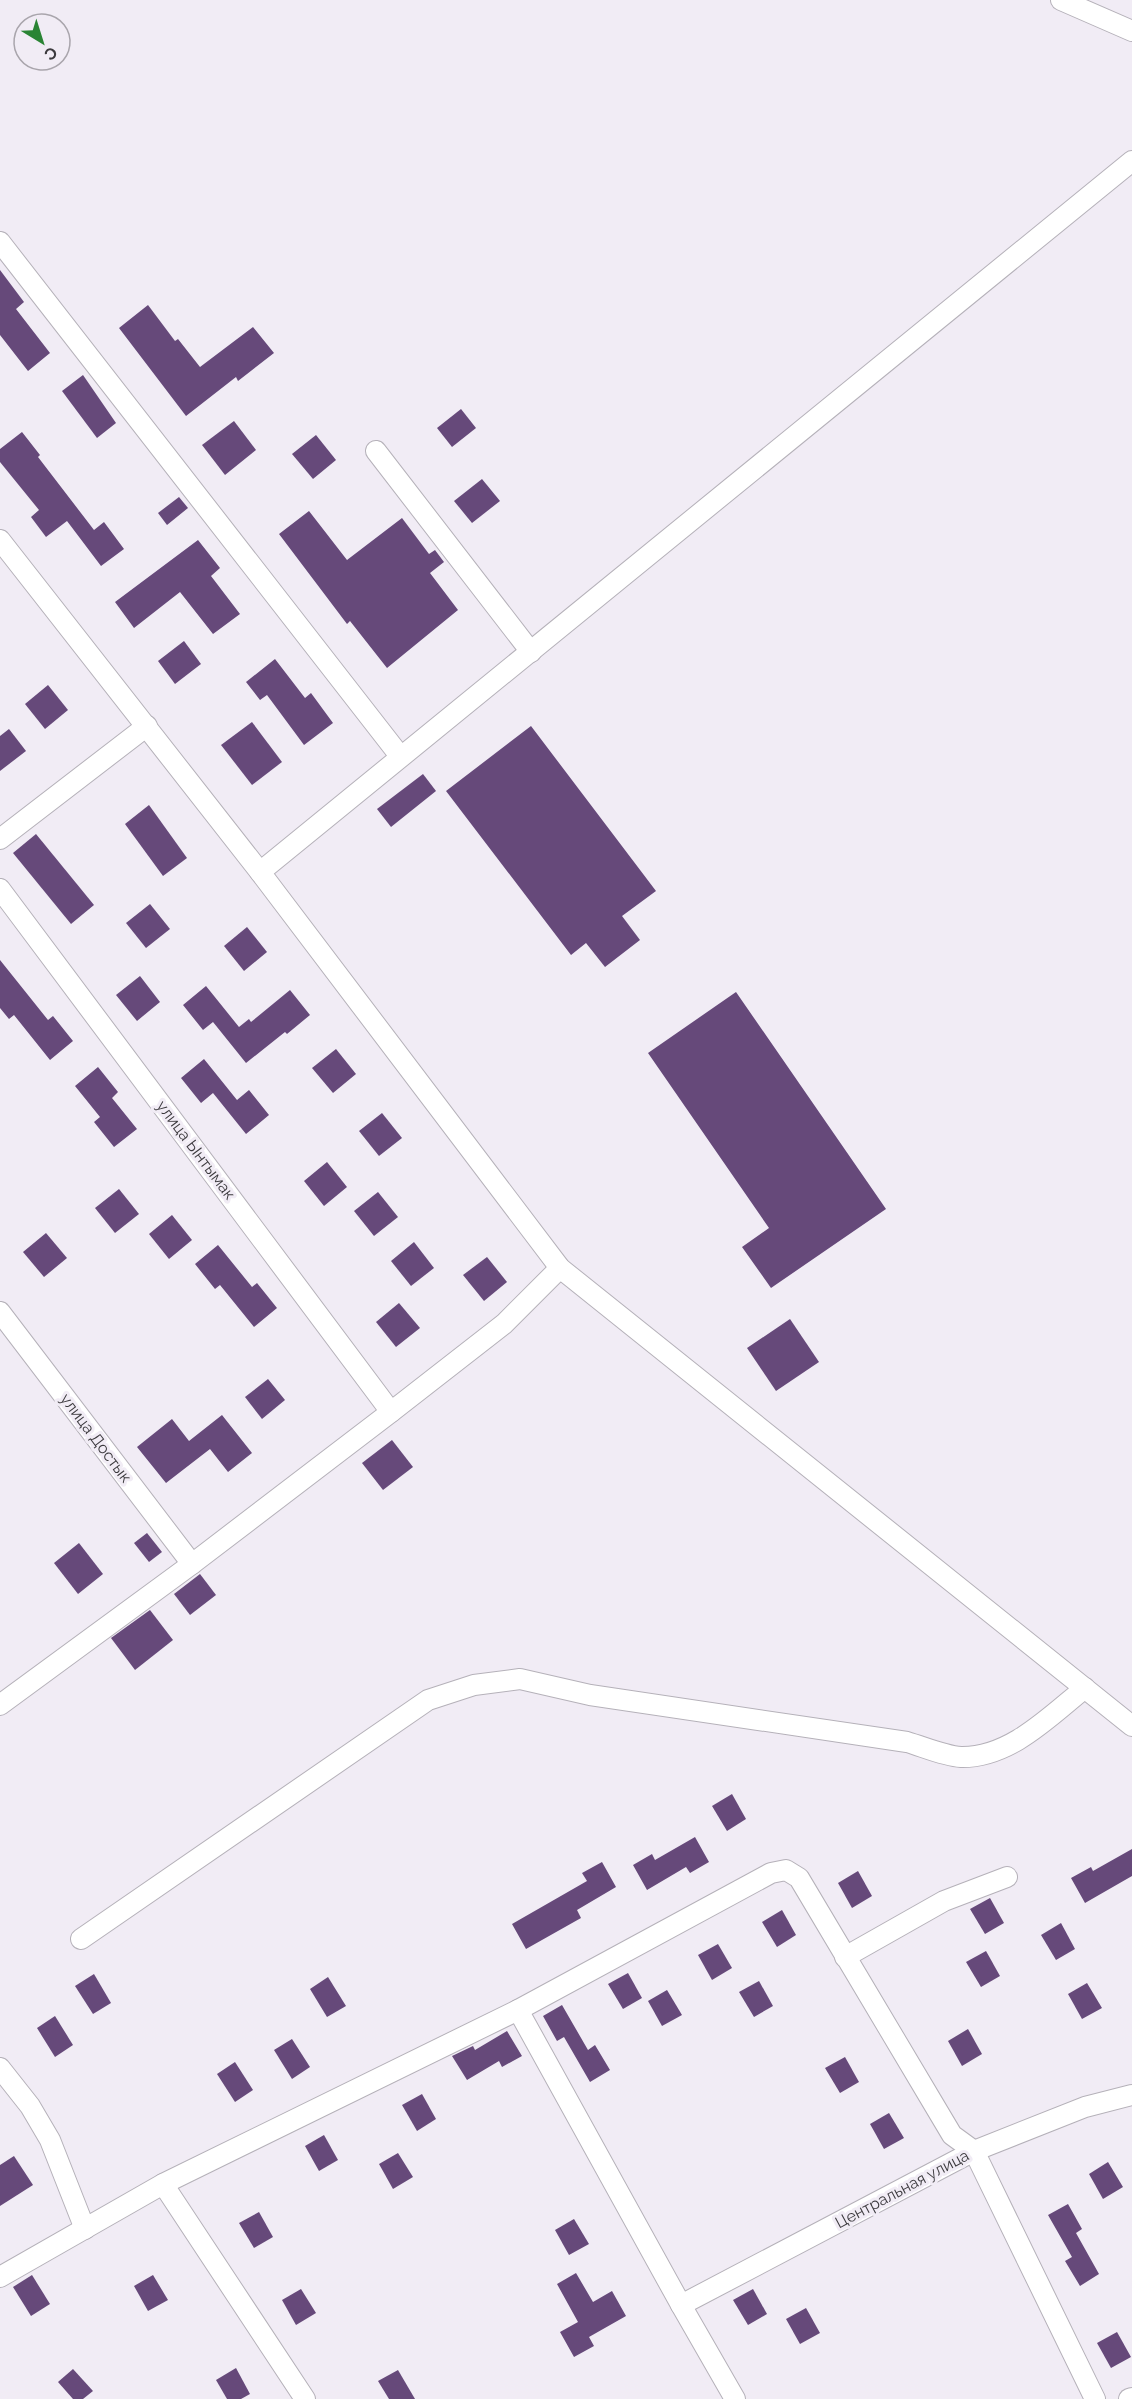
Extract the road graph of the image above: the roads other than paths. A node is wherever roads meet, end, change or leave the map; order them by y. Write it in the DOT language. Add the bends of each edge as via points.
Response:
graph roads {
  1 [pos="1061,0"];
  2 [pos="1132,31"];
  3 [pos="1132,161"];
  4 [pos="0,242"];
  5 [pos="376,451"];
  6 [pos="0,540"];
  7 [pos="531,652"];
  8 [pos="147,726"];
  9 [pos="400,756"];
  10 [pos="0,839"];
  11 [pos="260,872"];
  12 [pos="0,889"];
  13 [pos="561,1268"];
  14 [pos="0,1312"];
  15 [pos="392,1412"];
  16 [pos="192,1564"];
  17 [pos="1085,1688"];
  18 [pos="0,1705"];
  19 [pos="1132,1726"];
  20 [pos="1007,1877"];
  21 [pos="81,1939"];
  22 [pos="845,1957"];
  23 [pos="518,2010"];
  24 [pos="0,2068"];
  25 [pos="1132,2095"];
  26 [pos="974,2151"];
  27 [pos="163,2184"];
  28 [pos="85,2229"];
  29 [pos="0,2277"];
  30 [pos="681,2304"];
  31 [pos="305,2399"];
  32 [pos="735,2399"];
  33 [pos="1095,2399"];
  1 -- 2 [label="street"];
  3 -- 7 [label="street"];
  4 -- 9 [label="street"];
  5 -- 7 [label="street"];
  6 -- 8 [label="street"];
  7 -- 9 [label="street"];
  8 -- 10 [label="street"];
  8 -- 11 [label="street"];
  9 -- 11 [label="street"];
  11 -- 13 [label="street"];
  12 -- 15 [label="street, улица Ынтымак"];
  13 -- 15 [label="street" via="504,1324"];
  13 -- 17 [label="street"];
  14 -- 16 [label="street, улица Достык"];
  15 -- 16 [label="street"];
  16 -- 18 [label="street"];
  17 -- 19 [label="street"];
  17 -- 21 [label="street" via="1029,1734 986,1754 958,1757 907,1742 590,1695 520,1679 474,1685 428,1700"];
  20 -- 22 [label="street" via="944,1900"];
  22 -- 23 [label="street" via="799,1878 786,1870 771,1873"];
  22 -- 26 [label="street" via="952,2135"];
  23 -- 27 [label="street"];
  23 -- 30 [label="street"];
  24 -- 28 [label="street" via="50,2140"];
  25 -- 26 [label="street, Центральная улица" via="1085,2108"];
  26 -- 30 [label="street, Центральная улица"];
  26 -- 33 [label="street"];
  27 -- 28 [label="street"];
  27 -- 31 [label="street"];
  28 -- 29 [label="street"];
  30 -- 32 [label="street"];
}
